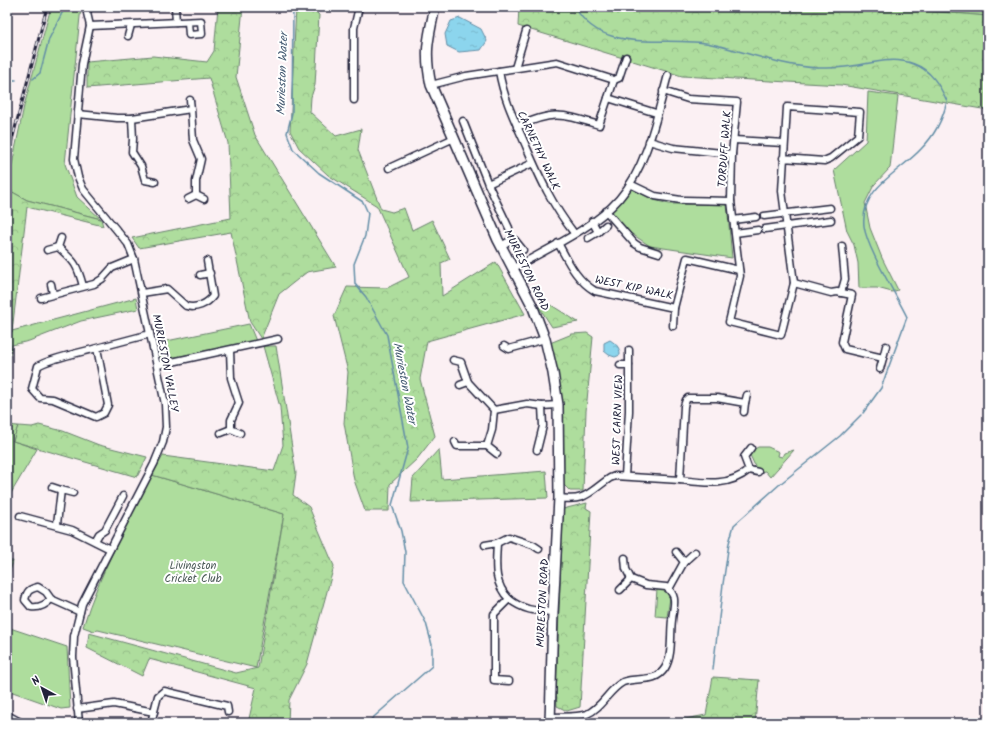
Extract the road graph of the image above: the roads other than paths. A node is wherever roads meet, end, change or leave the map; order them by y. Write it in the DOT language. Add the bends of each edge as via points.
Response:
graph roads {
  1 [pos="88,7"];
  2 [pos="175,7"];
  3 [pos="359,7"];
  4 [pos="436,7"];
  5 [pos="176,22"];
  6 [pos="188,22"];
  7 [pos="131,25"];
  8 [pos="90,26"];
  9 [pos="526,32"];
  10 [pos="128,36"];
  11 [pos="626,57"];
  12 [pos="515,68"];
  13 [pos="499,71"];
  14 [pos="668,75"];
  15 [pos="614,80"];
  16 [pos="431,85"];
  17 [pos="663,91"];
  18 [pos="608,98"];
  19 [pos="190,100"];
  20 [pos="354,100"];
  21 [pos="191,109"];
  22 [pos="656,113"];
  23 [pos="78,114"];
  24 [pos="132,118"];
  25 [pos="463,121"];
  26 [pos="517,127"];
  27 [pos="454,138"];
  28 [pos="649,140"];
  29 [pos="734,140"];
  30 [pos="784,143"];
  31 [pos="732,154"];
  32 [pos="784,158"];
  33 [pos="533,163"];
  34 [pos="394,168"];
  35 [pos="145,180"];
  36 [pos="155,182"];
  37 [pos="138,184"];
  38 [pos="488,184"];
  39 [pos="630,184"];
  40 [pos="196,195"];
  41 [pos="188,199"];
  42 [pos="204,199"];
  43 [pos="731,200"];
  44 [pos="830,208"];
  45 [pos="606,211"];
  46 [pos="786,213"];
  47 [pos="764,216"];
  48 [pos="756,217"];
  49 [pos="733,220"];
  50 [pos="831,220"];
  51 [pos="592,222"];
  52 [pos="606,225"];
  53 [pos="788,226"];
  54 [pos="509,228"];
  55 [pos="598,232"];
  56 [pos="574,233"];
  57 [pos="735,233"];
  58 [pos="61,238"];
  59 [pos="588,238"];
  60 [pos="558,243"];
  61 [pos="501,246"];
  62 [pos="842,246"];
  63 [pos="58,247"];
  64 [pos="48,250"];
  65 [pos="523,250"];
  66 [pos="659,253"];
  67 [pos="134,259"];
  68 [pos="207,261"];
  69 [pos="512,268"];
  70 [pos="739,270"];
  71 [pos="210,273"];
  72 [pos="200,275"];
  73 [pos="794,283"];
  74 [pos="51,284"];
  75 [pos="83,286"];
  76 [pos="142,293"];
  77 [pos="841,293"];
  78 [pos="54,294"];
  79 [pos="41,298"];
  80 [pos="674,308"];
  81 [pos="673,326"];
  82 [pos="150,334"];
  83 [pos="545,338"];
  84 [pos="278,339"];
  85 [pos="886,346"];
  86 [pos="97,348"];
  87 [pos="230,350"];
  88 [pos="506,350"];
  89 [pos="629,350"];
  90 [pos="883,358"];
  91 [pos="453,360"];
  92 [pos="620,365"];
  93 [pos="629,365"];
  94 [pos="158,366"];
  95 [pos="880,369"];
  96 [pos="468,382"];
  97 [pos="460,385"];
  98 [pos="746,395"];
  99 [pos="745,404"];
  100 [pos="558,405"];
  101 [pos="542,406"];
  102 [pos="494,410"];
  103 [pos="744,412"];
  104 [pos="231,429"];
  105 [pos="221,433"];
  106 [pos="240,433"];
  107 [pos="457,446"];
  108 [pos="487,446"];
  109 [pos="751,448"];
  110 [pos="537,450"];
  111 [pos="497,454"];
  112 [pos="749,470"];
  113 [pos="758,472"];
  114 [pos="624,476"];
  115 [pos="680,480"];
  116 [pos="52,488"];
  117 [pos="61,490"];
  118 [pos="73,493"];
  119 [pos="123,496"];
  120 [pos="559,498"];
  121 [pos="20,516"];
  122 [pos="57,524"];
  123 [pos="95,541"];
  124 [pos="497,543"];
  125 [pos="486,545"];
  126 [pos="536,545"];
  127 [pos="110,549"];
  128 [pos="676,552"];
  129 [pos="695,552"];
  130 [pos="626,558"];
  131 [pos="684,562"];
  132 [pos="631,579"];
  133 [pos="669,589"];
  134 [pos="620,590"];
  135 [pos="51,599"];
  136 [pos="509,599"];
  137 [pos="80,612"];
  138 [pos="553,612"];
  139 [pos="486,680"];
  140 [pos="494,680"];
  141 [pos="509,681"];
  142 [pos="77,709"];
  143 [pos="154,712"];
  144 [pos="228,712"];
  145 [pos="7,715"];
  146 [pos="550,720"];
  147 [pos="22,723"];
  148 [pos="79,723"];
  149 [pos="150,723"];
  1 -- 8 [label="street, MURIESTON VALLEY"];
  2 -- 5 [label="street"];
  3 -- 20 [label="street" via="354,28 357,93"];
  4 -- 16 [label="street, MURIESTON ROAD" via="427,43"];
  5 -- 6 [label="street"];
  5 -- 7 [label="street"];
  7 -- 8 [label="street"];
  7 -- 10 [label="street"];
  8 -- 23 [label="street, MURIESTON VALLEY" via="82,64"];
  9 -- 12 [label="street"];
  11 -- 15 [label="street" via="619,78"];
  12 -- 13 [label="street"];
  12 -- 15 [label="street" via="557,62"];
  13 -- 16 [label="street"];
  13 -- 26 [label="street, CARNETHY WALK" via="502,89"];
  14 -- 17 [label="street"];
  15 -- 18 [label="street"];
  16 -- 27 [label="street, MURIESTON ROAD"];
  17 -- 22 [label="street"];
  17 -- 29 [label="street, TORDUFF WALK" via="688,99 737,102"];
  18 -- 22 [label="street"];
  18 -- 26 [label="street" via="599,126 564,115 548,115"];
  19 -- 21 [label="street"];
  21 -- 24 [label="street"];
  21 -- 40 [label="street" via="193,140 201,159"];
  22 -- 28 [label="street"];
  23 -- 24 [label="street"];
  23 -- 67 [label="street, MURIESTON VALLEY" via="74,160 78,177 89,199 128,244"];
  24 -- 35 [label="street" via="132,152 141,166"];
  25 -- 38 [label="street"];
  26 -- 33 [label="street, CARNETHY WALK"];
  27 -- 34 [label="street"];
  27 -- 61 [label="street, MURIESTON ROAD"];
  28 -- 31 [label="street" via="673,148"];
  28 -- 39 [label="street"];
  29 -- 30 [label="street"];
  29 -- 31 [label="street, TORDUFF WALK"];
  30 -- 32 [label="street"];
  30 -- 32 [label="street" via="787,107 860,112 858,136 831,158 824,161"];
  31 -- 43 [label="street, TORDUFF WALK"];
  32 -- 46 [label="street" via="782,190"];
  33 -- 38 [label="street"];
  33 -- 56 [label="street, CARNETHY WALK" via="544,189"];
  35 -- 36 [label="street"];
  35 -- 37 [label="street"];
  38 -- 54 [label="street"];
  39 -- 43 [label="street, TORDUFF WALK" via="655,196 683,200"];
  39 -- 45 [label="street"];
  40 -- 41 [label="street"];
  40 -- 42 [label="street"];
  43 -- 49 [label="street, TORDUFF WALK"];
  44 -- 46 [label="street"];
  45 -- 51 [label="street"];
  45 -- 66 [label="street" via="640,247"];
  46 -- 47 [label="street"];
  46 -- 53 [label="street"];
  48 -- 49 [label="street"];
  49 -- 57 [label="street, TORDUFF WALK"];
  50 -- 53 [label="street"];
  51 -- 55 [label="street"];
  51 -- 56 [label="street"];
  52 -- 55 [label="street"];
  53 -- 57 [label="street"];
  53 -- 73 [label="street"];
  55 -- 59 [label="street"];
  56 -- 60 [label="street"];
  57 -- 70 [label="street, TORDUFF WALK"];
  58 -- 63 [label="street"];
  60 -- 69 [label="street"];
  60 -- 80 [label="street, WEST KIP WALK" via="576,275 589,288"];
  61 -- 65 [label="street" via="515,240"];
  61 -- 69 [label="street, MURIESTON ROAD"];
  62 -- 77 [label="street" via="845,279"];
  63 -- 64 [label="street"];
  63 -- 75 [label="street" via="76,264"];
  67 -- 75 [label="street" via="112,268 94,284"];
  67 -- 76 [label="street, MURIESTON VALLEY"];
  68 -- 71 [label="street"];
  69 -- 83 [label="street, MURIESTON ROAD" via="532,305"];
  70 -- 73 [label="street, TORDUFF WALK" via="740,276 729,322 781,335"];
  70 -- 80 [label="street, WEST KIP WALK" via="687,258"];
  71 -- 72 [label="street"];
  71 -- 76 [label="street" via="213,296 209,302 202,305 186,306 167,289"];
  73 -- 77 [label="street"];
  74 -- 78 [label="street"];
  75 -- 78 [label="street"];
  76 -- 82 [label="street, MURIESTON VALLEY"];
  77 -- 90 [label="street" via="852,295 842,345 845,349"];
  78 -- 79 [label="street"];
  80 -- 81 [label="street"];
  82 -- 86 [label="street"];
  82 -- 94 [label="street, MURIESTON VALLEY"];
  83 -- 88 [label="street"];
  83 -- 100 [label="street, MURIESTON ROAD" via="554,372"];
  84 -- 87 [label="street"];
  85 -- 90 [label="street"];
  86 -- 86 [label="street" via="108,405 104,413 96,417 53,399 36,396 32,389 38,366 45,361"];
  87 -- 94 [label="street"];
  87 -- 104 [label="street" via="231,378 239,403 231,420"];
  89 -- 93 [label="street, WEST CAIRN VIEW"];
  90 -- 95 [label="street"];
  91 -- 96 [label="street" via="462,360"];
  92 -- 93 [label="street, WEST CAIRN VIEW"];
  93 -- 114 [label="street, WEST CAIRN VIEW" via="629,411"];
  94 -- 127 [label="street, MURIESTON VALLEY" via="166,418 163,442"];
  96 -- 97 [label="street"];
  96 -- 102 [label="street"];
  98 -- 99 [label="street"];
  99 -- 103 [label="street"];
  99 -- 115 [label="street" via="717,398 692,397 686,400"];
  100 -- 101 [label="street"];
  100 -- 120 [label="street, MURIESTON ROAD"];
  101 -- 102 [label="street" via="527,404"];
  101 -- 110 [label="street" via="543,443"];
  102 -- 108 [label="street"];
  104 -- 105 [label="street"];
  104 -- 106 [label="street"];
  107 -- 108 [label="street"];
  108 -- 111 [label="street"];
  109 -- 112 [label="street" via="744,457"];
  112 -- 113 [label="street"];
  112 -- 115 [label="street, WEST CAIRN VIEW" via="739,478 725,483"];
  114 -- 115 [label="street, WEST CAIRN VIEW"];
  114 -- 120 [label="street, WEST CAIRN VIEW" via="610,478 581,499"];
  116 -- 117 [label="street"];
  117 -- 118 [label="street"];
  117 -- 122 [label="street"];
  119 -- 123 [label="street" via="105,530"];
  120 -- 138 [label="street, MURIESTON ROAD"];
  121 -- 122 [label="street"];
  122 -- 123 [label="street"];
  123 -- 127 [label="street"];
  124 -- 125 [label="street"];
  124 -- 126 [label="street" via="509,537"];
  124 -- 136 [label="street" via="495,568 498,583"];
  127 -- 137 [label="street, MURIESTON VALLEY"];
  128 -- 131 [label="street"];
  129 -- 131 [label="street"];
  130 -- 132 [label="street" via="626,569"];
  131 -- 133 [label="street"];
  132 -- 133 [label="street"];
  132 -- 134 [label="street"];
  133 -- 146 [label="street" via="675,602 669,656 662,672 654,678 630,680 618,685 598,707 584,715"];
  135 -- 137 [label="street"];
  136 -- 138 [label="street" via="519,607"];
  136 -- 140 [label="street" via="494,614"];
  137 -- 142 [label="street, MURIESTON VALLEY" via="74,636 73,657"];
  138 -- 146 [label="street, MURIESTON ROAD"];
  139 -- 140 [label="street"];
  140 -- 141 [label="street"];
  142 -- 143 [label="street" via="114,704"];
  142 -- 148 [label="street, MURIESTON VALLEY"];
  143 -- 144 [label="street" via="158,696 164,691 228,706"];
  143 -- 149 [label="street"];
  145 -- 147 [label="street"];
}
